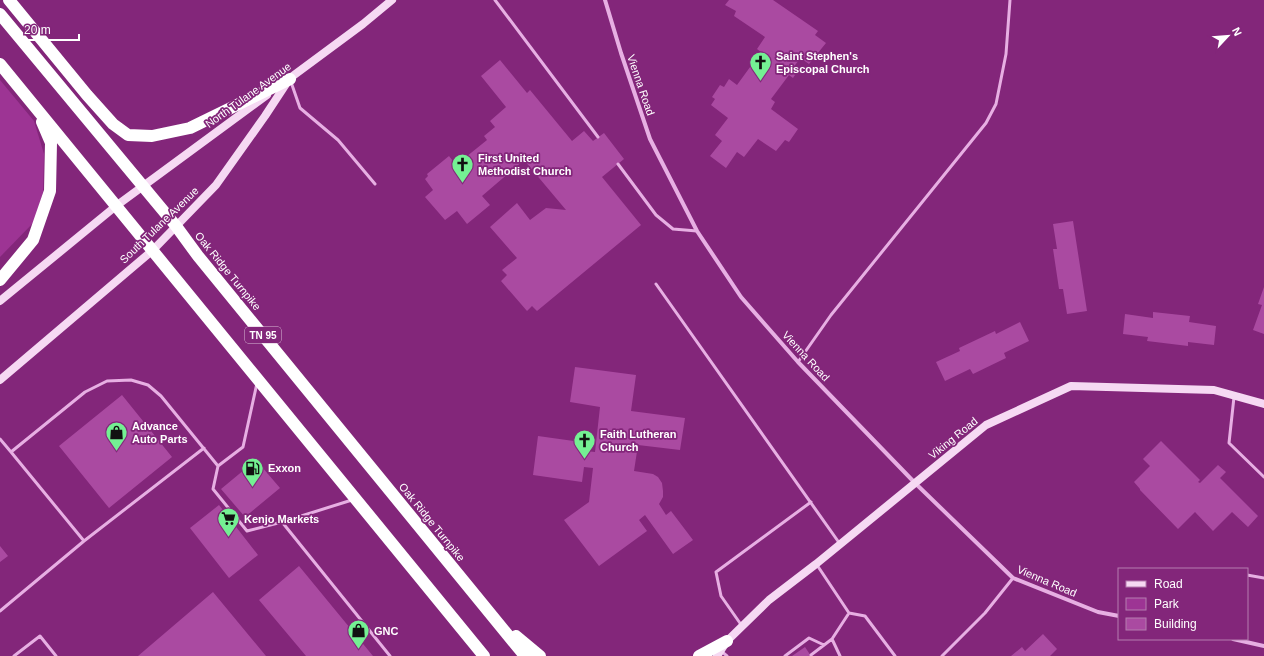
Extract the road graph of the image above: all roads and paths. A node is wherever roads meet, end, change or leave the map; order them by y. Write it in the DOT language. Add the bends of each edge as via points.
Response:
graph roads {
  1 [pos="9,0"];
  2 [pos="392,0"];
  3 [pos="495,0"];
  4 [pos="605,0"];
  5 [pos="1010,0"];
  6 [pos="0,14"];
  7 [pos="0,64"];
  8 [pos="290,79"];
  9 [pos="36,108"];
  10 [pos="598,137"];
  11 [pos="618,164"];
  12 [pos="374,184"];
  13 [pos="142,186"];
  14 [pos="116,206"];
  15 [pos="176,226"];
  16 [pos="697,231"];
  17 [pos="153,250"];
  18 [pos="0,280"];
  19 [pos="656,284"];
  20 [pos="0,301"];
  21 [pos="798,362"];
  22 [pos="0,380"];
  23 [pos="258,380"];
  24 [pos="1235,396"];
  25 [pos="1264,404"];
  26 [pos="0,439"];
  27 [pos="204,448"];
  28 [pos="11,452"];
  29 [pos="218,466"];
  30 [pos="1264,477"];
  31 [pos="916,483"];
  32 [pos="356,499"];
  33 [pos="811,502"];
  34 [pos="282,522"];
  35 [pos="84,541"];
  36 [pos="840,544"];
  37 [pos="816,564"];
  38 [pos="1248,575"];
  39 [pos="1013,578"];
  40 [pos="1264,578"];
  41 [pos="0,611"];
  42 [pos="490,613"];
  43 [pos="849,613"];
  44 [pos="1118,616"];
  45 [pos="742,626"];
  46 [pos="832,639"];
  47 [pos="1237,640"];
  48 [pos="824,645"];
  49 [pos="1264,646"];
  50 [pos="723,651"];
  51 [pos="811,655"];
  52 [pos="14,656"];
  53 [pos="56,656"];
  54 [pos="390,656"];
  55 [pos="484,656"];
  56 [pos="526,656"];
  57 [pos="540,656"];
  58 [pos="699,656"];
  59 [pos="785,656"];
  60 [pos="840,656"];
  61 [pos="895,656"];
  62 [pos="942,656"];
  1 -- 8 [label="highway" via="87,95 113,124 128,135 152,136 190,128"];
  2 -- 8 [label="street, North Tulane Avenue"];
  3 -- 10 [label="lane"];
  4 -- 16 [label="street, Vienna Road" via="650,139"];
  5 -- 21 [label="lane" via="1006,54 996,104 986,123 831,315"];
  6 -- 13 [label="highway, Oak Ridge Turnpike / TN 95"];
  7 -- 9 [label="highway, TN 95"];
  8 -- 12 [label="lane" via="300,108 338,140"];
  8 -- 13 [label="street, North Tulane Avenue"];
  8 -- 15 [label="street, South Tulane Avenue" via="216,185"];
  9 -- 14 [label="highway, TN 95"];
  9 -- 18 [label="highway" via="51,143 50,192 33,240"];
  11 -- 16 [label="lane" via="656,215 673,229"];
  13 -- 14 [label="street, North Tulane Avenue"];
  13 -- 15 [label="highway, Oak Ridge Turnpike / TN 95"];
  14 -- 17 [label="highway, TN 95"];
  14 -- 20 [label="street"];
  15 -- 17 [label="street, South Tulane Avenue"];
  15 -- 42 [label="highway, Oak Ridge Turnpike / TN 95"];
  16 -- 21 [label="street, Vienna Road" via="741,297"];
  17 -- 22 [label="street, South Tulane Avenue"];
  17 -- 23 [label="highway, TN 95"];
  19 -- 33 [label="lane"];
  21 -- 31 [label="street, Vienna Road"];
  23 -- 29 [label="lane" via="243,447"];
  23 -- 32 [label="highway, TN 95"];
  24 -- 25 [label="street, Viking Road"];
  24 -- 30 [label="lane" via="1230,443"];
  24 -- 31 [label="street, Viking Road" via="1214,390 1071,386 986,425"];
  26 -- 28 [label="lane"];
  27 -- 28 [label="lane" via="161,396 148,384 131,380 107,381 86,392"];
  27 -- 29 [label="lane"];
  27 -- 35 [label="lane"];
  28 -- 35 [label="lane"];
  29 -- 34 [label="lane" via="213,489 248,530"];
  31 -- 36 [label="street, Viking Road"];
  31 -- 39 [label="street, Vienna Road"];
  32 -- 34 [label="lane"];
  32 -- 55 [label="highway, TN 95"];
  33 -- 36 [label="lane"];
  33 -- 45 [label="lane" via="716,572 721,596"];
  34 -- 54 [label="lane"];
  35 -- 41 [label="lane"];
  36 -- 37 [label="street, Viking Road"];
  37 -- 43 [label="lane"];
  37 -- 45 [label="street, Viking Road" via="768,600"];
  38 -- 40 [label="lane"];
  39 -- 44 [label="street, Vienna Road" via="1098,612"];
  39 -- 62 [label="lane" via="985,613"];
  42 -- 56 [label="highway, Oak Ridge Turnpike / TN 95"];
  42 -- 57 [label="highway"];
  43 -- 46 [label="lane"];
  43 -- 61 [label="lane" via="865,616"];
  45 -- 50 [label="street, Viking Road"];
  46 -- 48 [label="lane"];
  46 -- 60 [label="lane"];
  47 -- 49 [label="street"];
  48 -- 51 [label="lane"];
  48 -- 59 [label="lane" via="809,638"];
  50 -- 58 [label="highway"];
  52 -- 53 [label="lane" via="40,636"];
}
